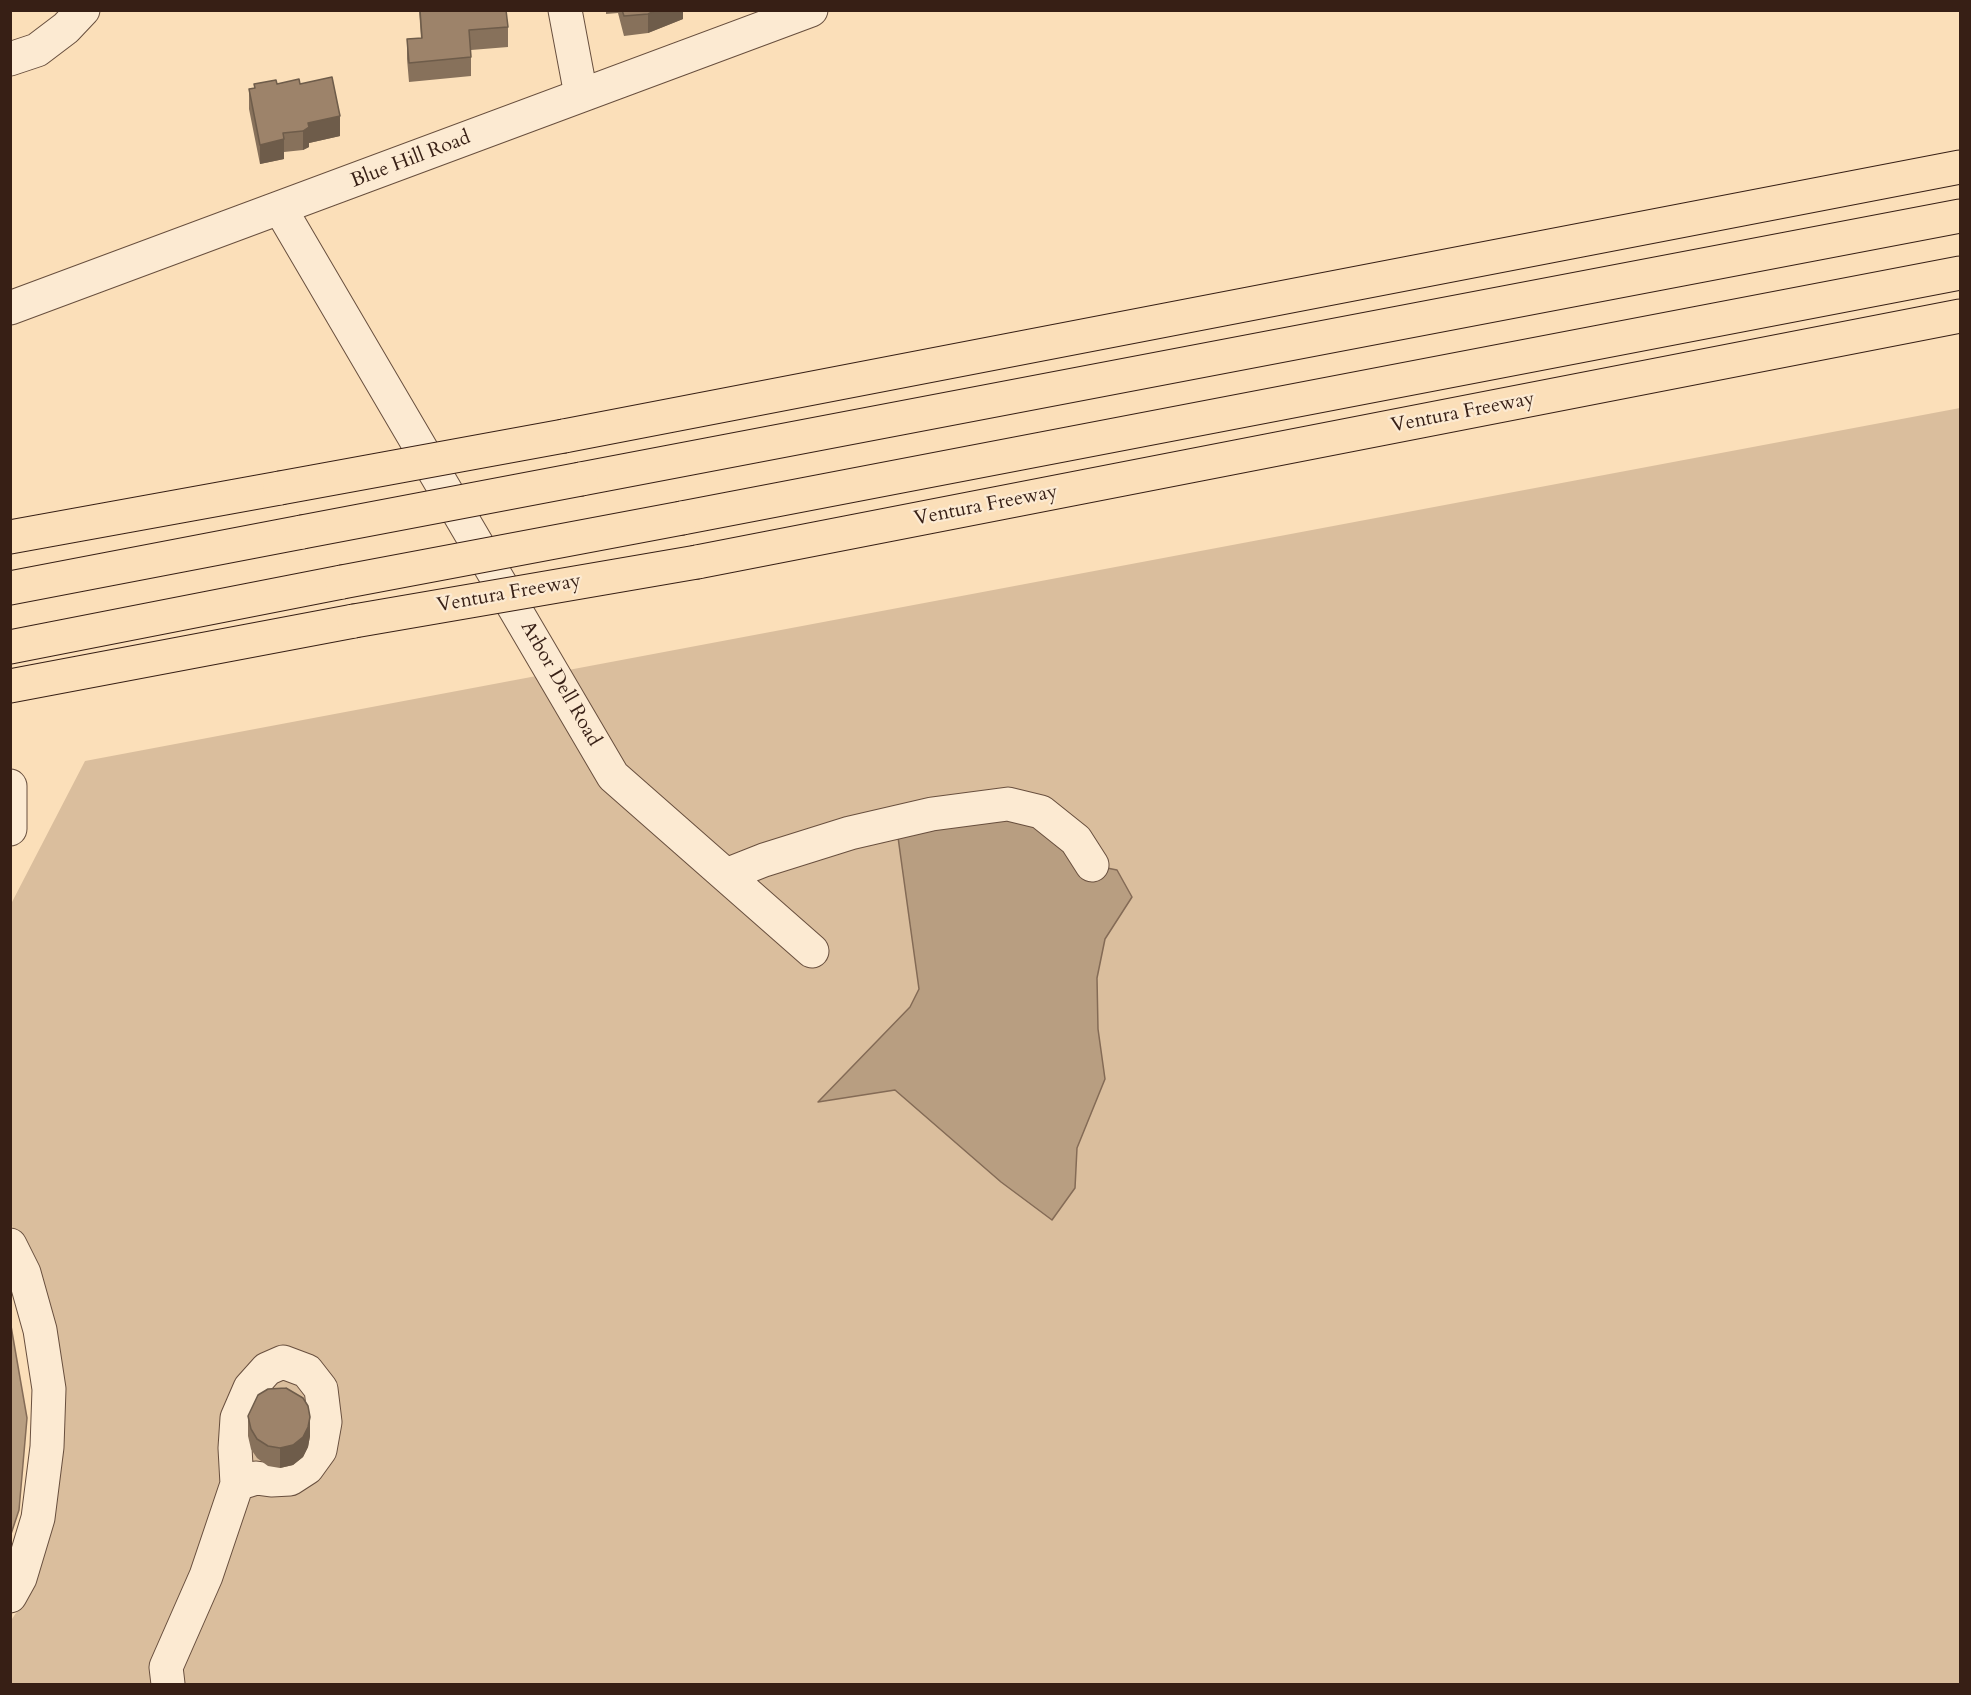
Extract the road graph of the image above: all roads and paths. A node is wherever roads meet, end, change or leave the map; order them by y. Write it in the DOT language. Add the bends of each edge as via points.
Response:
graph roads {
  1 [pos="82,10"];
  2 [pos="565,10"];
  3 [pos="812,10"];
  4 [pos="10,60"];
  5 [pos="581,95"];
  6 [pos="1960,167"];
  7 [pos="281,210"];
  8 [pos="1960,216"];
  9 [pos="1960,273"];
  10 [pos="10,308"];
  11 [pos="1960,316"];
  12 [pos="10,537"];
  13 [pos="10,588"];
  14 [pos="10,647"];
  15 [pos="20,684"];
  16 [pos="10,786"];
  17 [pos="10,829"];
  18 [pos="1092,865"];
  19 [pos="726,875"];
  20 [pos="812,951"];
  21 [pos="10,1245"];
  22 [pos="237,1484"];
  23 [pos="10,1596"];
  24 [pos="168,1684"];
  1 -- 4 [label="street" via="38,50"];
  2 -- 5 [label="street"];
  3 -- 5 [label="street, Blue Hill Road"];
  5 -- 7 [label="street, Blue Hill Road"];
  6 -- 12 [label="highway, bridge" via="564,436"];
  7 -- 10 [label="street, Blue Hill Road"];
  7 -- 19 [label="street, Arbor Dell Road" via="613,776"];
  8 -- 13 [label="highway, bridge"];
  9 -- 14 [label="highway, bridge"];
  11 -- 15 [label="highway, Ventura Freeway, bridge" via="697,562"];
  16 -- 17 [label="street"];
  18 -- 19 [label="street" via="1076,840 1041,812 1008,804 932,814 850,833"];
  19 -- 20 [label="street, Arbor Dell Road"];
  21 -- 23 [label="street" via="24,1273 40,1330 49,1389 38,1518 20,1578"];
  22 -- 24 [label="street" via="207,1576 166,1667"];
}
